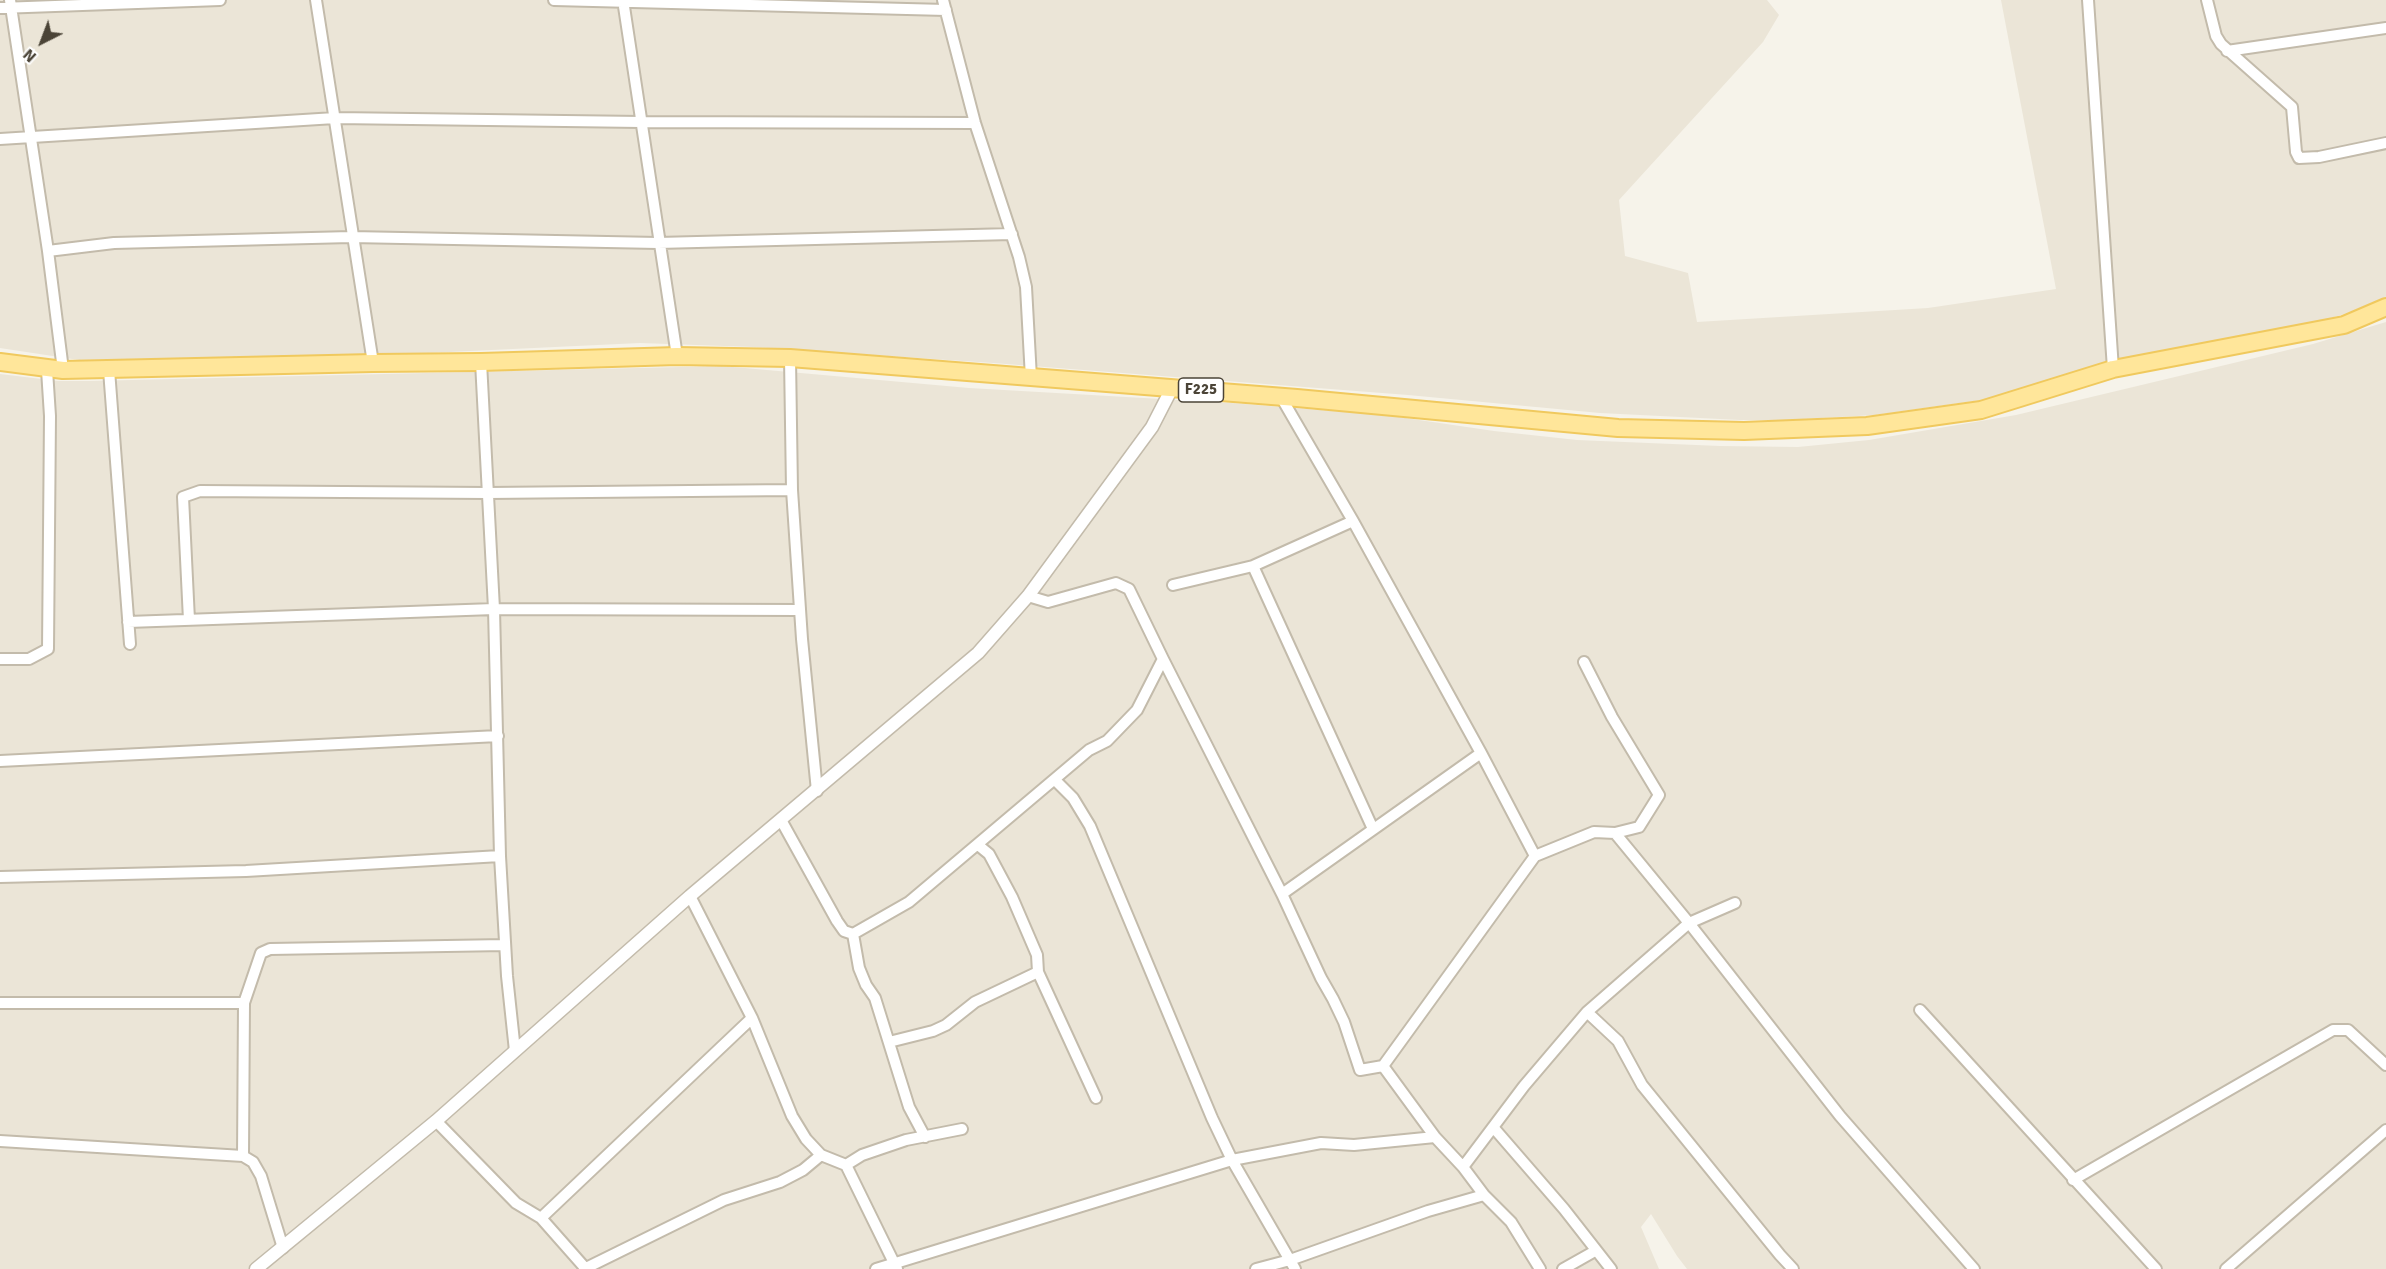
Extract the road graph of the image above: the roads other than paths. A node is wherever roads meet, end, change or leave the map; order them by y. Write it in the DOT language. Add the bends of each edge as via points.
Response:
graph roads {
  1 [pos="220,0"];
  2 [pos="316,0"];
  3 [pos="554,0"];
  4 [pos="623,0"];
  5 [pos="2088,0"];
  6 [pos="2207,0"];
  7 [pos="7,5"];
  8 [pos="944,5"];
  9 [pos="2386,28"];
  10 [pos="2227,51"];
  11 [pos="335,118"];
  12 [pos="641,122"];
  13 [pos="975,123"];
  14 [pos="29,136"];
  15 [pos="0,139"];
  16 [pos="2386,143"];
  17 [pos="1012,234"];
  18 [pos="351,237"];
  19 [pos="658,243"];
  20 [pos="48,251"];
  21 [pos="2386,307"];
  22 [pos="677,356"];
  23 [pos="790,358"];
  24 [pos="0,362"];
  25 [pos="373,363"];
  26 [pos="481,363"];
  27 [pos="2113,369"];
  28 [pos="55,370"];
  29 [pos="109,370"];
  30 [pos="1031,378"];
  31 [pos="1172,387"];
  32 [pos="1281,397"];
  33 [pos="792,490"];
  34 [pos="488,493"];
  35 [pos="1353,521"];
  36 [pos="1253,566"];
  37 [pos="1173,585"];
  38 [pos="1028,596"];
  39 [pos="494,609"];
  40 [pos="800,610"];
  41 [pos="189,620"];
  42 [pos="128,622"];
  43 [pos="130,644"];
  44 [pos="0,659"];
  45 [pos="1163,659"];
  46 [pos="1584,662"];
  47 [pos="498,736"];
  48 [pos="1481,753"];
  49 [pos="0,761"];
  50 [pos="1055,780"];
  51 [pos="817,791"];
  52 [pos="781,820"];
  53 [pos="1373,830"];
  54 [pos="1615,833"];
  55 [pos="978,845"];
  56 [pos="500,856"];
  57 [pos="1535,856"];
  58 [pos="0,877"];
  59 [pos="1282,894"];
  60 [pos="690,896"];
  61 [pos="1734,903"];
  62 [pos="1689,923"];
  63 [pos="853,934"];
  64 [pos="505,945"];
  65 [pos="1038,972"];
  66 [pos="0,1003"];
  67 [pos="244,1003"];
  68 [pos="1920,1010"];
  69 [pos="1587,1012"];
  70 [pos="752,1018"];
  71 [pos="889,1042"];
  72 [pos="514,1051"];
  73 [pos="2386,1065"];
  74 [pos="1383,1066"];
  75 [pos="1096,1098"];
  76 [pos="436,1121"];
  77 [pos="1493,1127"];
  78 [pos="962,1129"];
  79 [pos="2386,1130"];
  80 [pos="925,1137"];
  81 [pos="1435,1137"];
  82 [pos="0,1141"];
  83 [pos="821,1155"];
  84 [pos="243,1156"];
  85 [pos="1232,1160"];
  86 [pos="846,1165"];
  87 [pos="1463,1167"];
  88 [pos="2073,1180"];
  89 [pos="1484,1195"];
  90 [pos="541,1218"];
  91 [pos="283,1248"];
  92 [pos="1595,1251"];
  93 [pos="1292,1264"];
  94 [pos="896,1265"];
  95 [pos="256,1269"];
  96 [pos="585,1269"];
  97 [pos="876,1269"];
  98 [pos="1256,1269"];
  99 [pos="1540,1269"];
  100 [pos="1563,1269"];
  101 [pos="1611,1269"];
  102 [pos="1793,1269"];
  103 [pos="1974,1269"];
  104 [pos="2156,1269"];
  105 [pos="2226,1269"];
  1 -- 7 [label="street"];
  2 -- 11 [label="street"];
  3 -- 4 [label="street"];
  4 -- 8 [label="street"];
  4 -- 12 [label="street"];
  5 -- 27 [label="street"];
  6 -- 10 [label="street" via="2216,36"];
  7 -- 14 [label="street"];
  8 -- 13 [label="street"];
  9 -- 10 [label="street"];
  10 -- 16 [label="street" via="2292,107 2299,158"];
  11 -- 12 [label="street"];
  11 -- 14 [label="street"];
  11 -- 18 [label="street"];
  12 -- 13 [label="street"];
  12 -- 19 [label="street"];
  13 -- 17 [label="street"];
  14 -- 15 [label="street"];
  14 -- 20 [label="street"];
  17 -- 19 [label="street"];
  17 -- 30 [label="street" via="1026,287"];
  18 -- 19 [label="street"];
  18 -- 20 [label="street" via="114,243"];
  18 -- 25 [label="street"];
  19 -- 22 [label="street"];
  20 -- 28 [label="street"];
  21 -- 27 [label="main road, F225" via="2343,325"];
  22 -- 23 [label="main road, F225"];
  22 -- 26 [label="main road, F225"];
  23 -- 30 [label="main road, F225"];
  23 -- 33 [label="street"];
  24 -- 28 [label="main road, F225"];
  25 -- 26 [label="main road, F225"];
  25 -- 29 [label="main road, F225"];
  26 -- 34 [label="street"];
  27 -- 32 [label="main road, F225" via="1981,410 1867,426 1744,431 1618,428"];
  28 -- 29 [label="main road, F225"];
  28 -- 44 [label="street" via="50,416 48,649 29,659"];
  29 -- 42 [label="street"];
  30 -- 31 [label="main road, F225"];
  31 -- 32 [label="main road, F225"];
  31 -- 38 [label="street" via="1152,427"];
  32 -- 35 [label="street"];
  33 -- 34 [label="street"];
  33 -- 40 [label="street"];
  34 -- 39 [label="street"];
  34 -- 41 [label="street" via="200,491 183,497"];
  35 -- 36 [label="street"];
  35 -- 48 [label="street"];
  36 -- 37 [label="street"];
  36 -- 53 [label="street"];
  38 -- 45 [label="street" via="1048,602 1116,583 1130,588"];
  38 -- 51 [label="street" via="978,653"];
  39 -- 40 [label="street"];
  39 -- 41 [label="street"];
  39 -- 47 [label="street"];
  40 -- 51 [label="street"];
  41 -- 42 [label="street"];
  42 -- 43 [label="street"];
  45 -- 50 [label="street" via="1137,710 1107,741 1089,750"];
  45 -- 59 [label="street"];
  46 -- 54 [label="street" via="1659,795 1639,827"];
  47 -- 49 [label="street"];
  47 -- 56 [label="street"];
  48 -- 53 [label="street"];
  48 -- 57 [label="street"];
  50 -- 55 [label="street"];
  50 -- 85 [label="street" via="1073,798 1090,826"];
  51 -- 52 [label="street"];
  52 -- 60 [label="street"];
  52 -- 63 [label="street" via="837,921 844,931"];
  53 -- 59 [label="street"];
  54 -- 57 [label="street" via="1594,832"];
  54 -- 62 [label="street"];
  55 -- 63 [label="street" via="909,902"];
  55 -- 65 [label="street" via="989,854 1012,897 1037,955"];
  56 -- 58 [label="street" via="246,871"];
  56 -- 64 [label="street"];
  57 -- 74 [label="street"];
  59 -- 74 [label="street" via="1344,1022 1360,1070"];
  60 -- 70 [label="street"];
  60 -- 72 [label="street"];
  61 -- 62 [label="street"];
  62 -- 69 [label="street"];
  62 -- 103 [label="street" via="1839,1116"];
  63 -- 71 [label="street" via="859,968 875,998"];
  64 -- 67 [label="street" via="270,949 261,953"];
  64 -- 72 [label="street"];
  65 -- 71 [label="street" via="975,1002 946,1025"];
  65 -- 75 [label="street"];
  66 -- 67 [label="street"];
  67 -- 84 [label="street"];
  68 -- 88 [label="street"];
  69 -- 77 [label="street"];
  69 -- 102 [label="street" via="1618,1041 1642,1085"];
  70 -- 83 [label="street" via="792,1116"];
  70 -- 90 [label="street"];
  71 -- 80 [label="street" via="909,1107"];
  72 -- 76 [label="street"];
  73 -- 88 [label="street" via="2349,1030 2333,1030"];
  74 -- 81 [label="street"];
  76 -- 90 [label="street" via="516,1203"];
  76 -- 91 [label="street"];
  77 -- 87 [label="street"];
  77 -- 92 [label="street" via="1557,1200"];
  78 -- 80 [label="street"];
  79 -- 105 [label="street"];
  80 -- 86 [label="street" via="862,1155"];
  81 -- 85 [label="street" via="1354,1145 1321,1143"];
  81 -- 87 [label="street"];
  82 -- 84 [label="street"];
  83 -- 86 [label="street"];
  83 -- 96 [label="street" via="780,1182 724,1200"];
  84 -- 91 [label="street" via="253,1162 261,1176"];
  85 -- 93 [label="street"];
  85 -- 94 [label="street"];
  86 -- 94 [label="street"];
  87 -- 89 [label="street"];
  88 -- 104 [label="street"];
  89 -- 93 [label="street" via="1428,1211"];
  89 -- 99 [label="street" via="1510,1222"];
  90 -- 96 [label="street"];
  91 -- 95 [label="street"];
  92 -- 100 [label="street"];
  92 -- 101 [label="street"];
  93 -- 98 [label="street"];
  94 -- 97 [label="street"];
}
